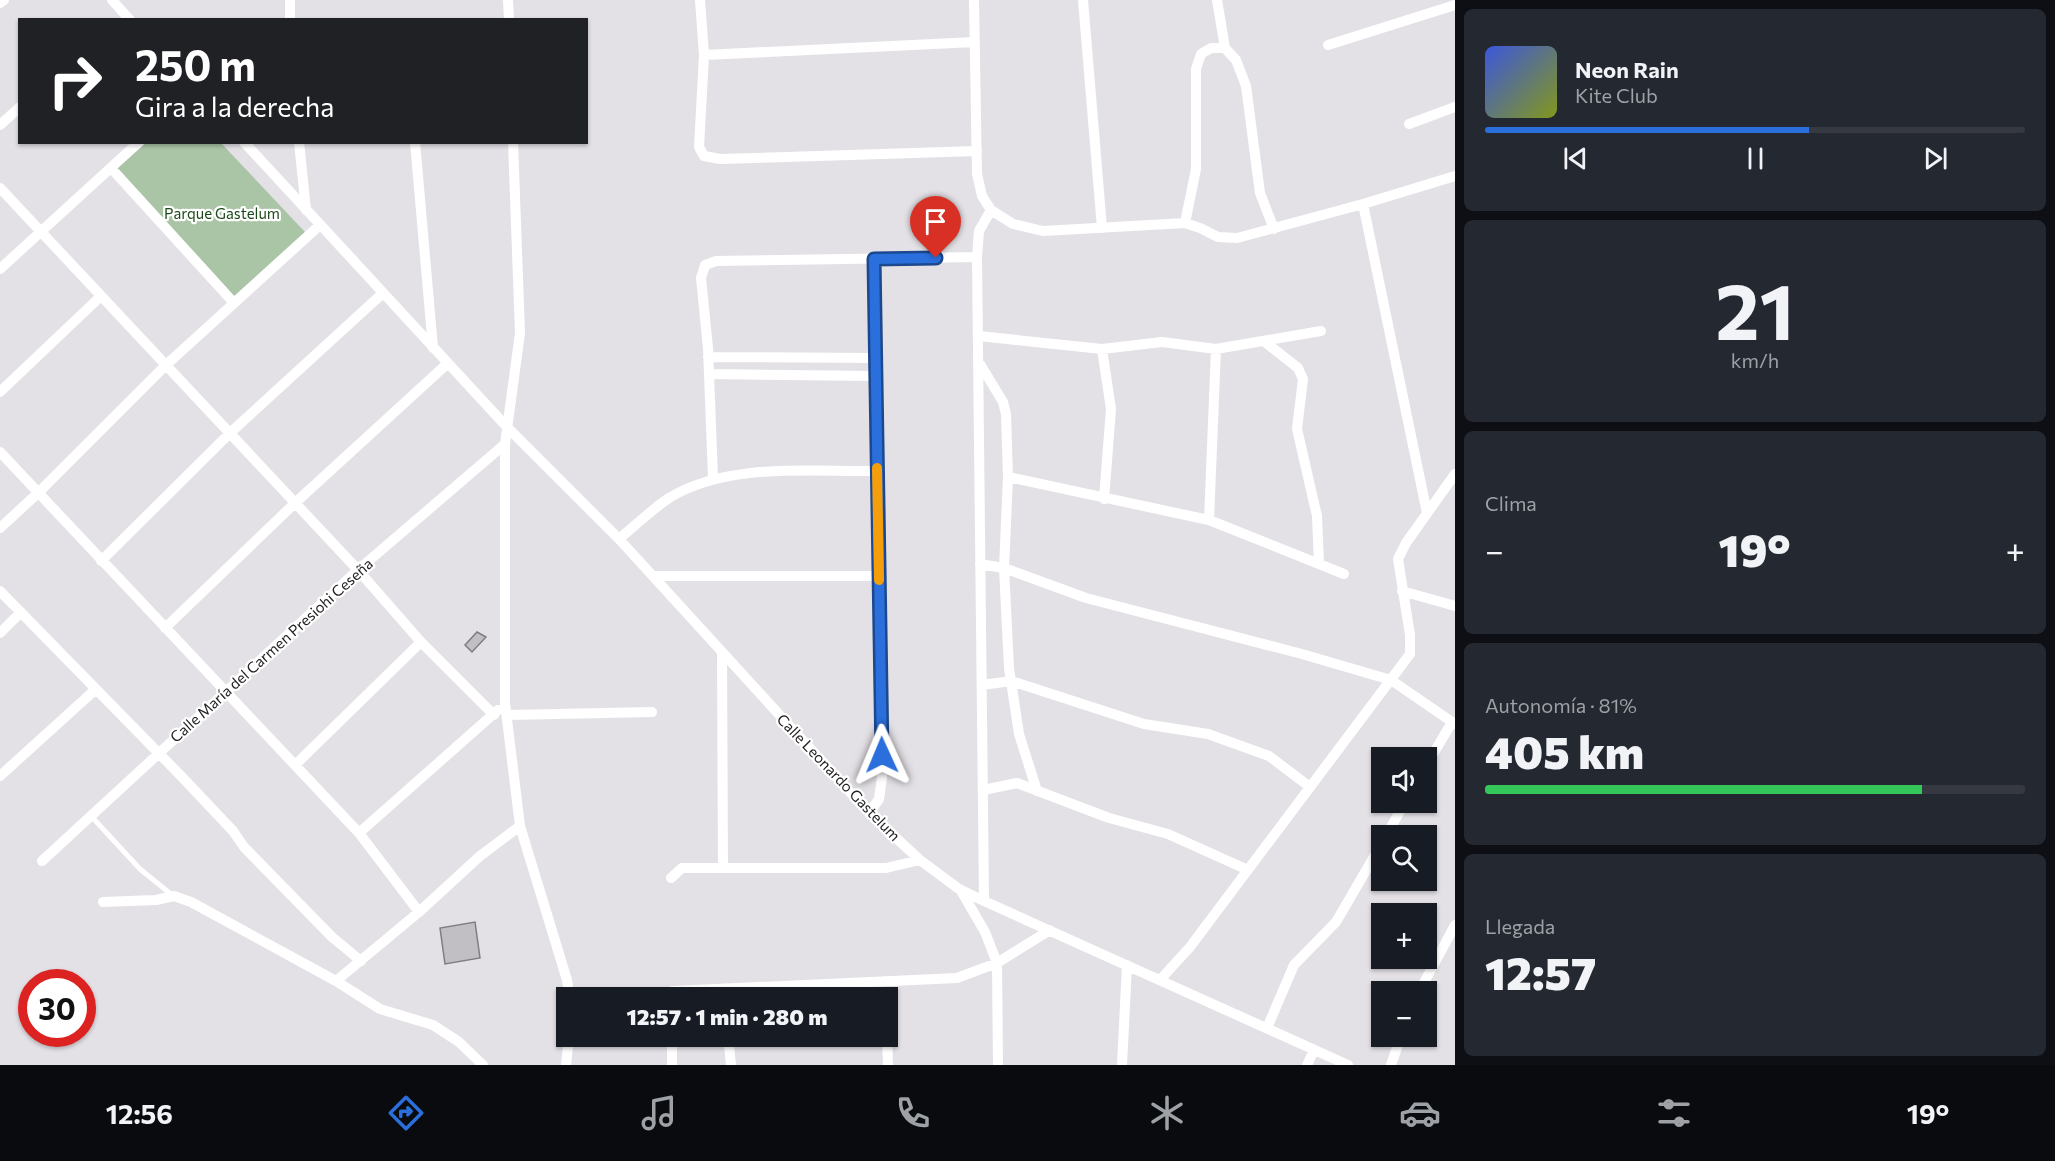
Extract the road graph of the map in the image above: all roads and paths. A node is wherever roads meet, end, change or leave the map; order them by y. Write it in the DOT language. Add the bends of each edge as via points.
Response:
graph roads {
  1 [pos="4,0"];
  2 [pos="112,0"];
  3 [pos="290,0"];
  4 [pos="508,0"];
  5 [pos="700,0"];
  6 [pos="974,0"];
  7 [pos="1083,0"];
  8 [pos="1217,0"];
  9 [pos="0,3"];
  10 [pos="1455,5"];
  11 [pos="122,11"];
  12 [pos="115,18"];
  13 [pos="128,18"];
  14 [pos="290,18"];
  15 [pos="508,18"];
  16 [pos="975,42"];
  17 [pos="1328,45"];
  18 [pos="1226,48"];
  19 [pos="704,56"];
  20 [pos="1455,107"];
  21 [pos="18,109"];
  22 [pos="1409,124"];
  23 [pos="0,125"];
  24 [pos="137,144"];
  25 [pos="246,144"];
  26 [pos="299,144"];
  27 [pos="415,144"];
  28 [pos="513,144"];
  29 [pos="977,151"];
  30 [pos="111,168"];
  31 [pos="1455,177"];
  32 [pos="0,188"];
  33 [pos="1363,204"];
  34 [pos="306,210"];
  35 [pos="991,210"];
  36 [pos="1185,223"];
  37 [pos="320,225"];
  38 [pos="1102,228"];
  39 [pos="1274,229"];
  40 [pos="40,232"];
  41 [pos="977,257"];
  42 [pos="874,259"];
  43 [pos="0,268"];
  44 [pos="383,293"];
  45 [pos="101,296"];
  46 [pos="234,303"];
  47 [pos="1321,331"];
  48 [pos="979,336"];
  49 [pos="1265,342"];
  50 [pos="433,348"];
  51 [pos="1102,349"];
  52 [pos="1216,350"];
  53 [pos="708,357"];
  54 [pos="875,358"];
  55 [pos="978,361"];
  56 [pos="448,363"];
  57 [pos="165,365"];
  58 [pos="709,374"];
  59 [pos="876,376"];
  60 [pos="0,392"];
  61 [pos="507,427"];
  62 [pos="230,433"];
  63 [pos="504,444"];
  64 [pos="0,452"];
  65 [pos="877,471"];
  66 [pos="1455,474"];
  67 [pos="1008,477"];
  68 [pos="713,478"];
  69 [pos="38,493"];
  70 [pos="1104,499"];
  71 [pos="295,503"];
  72 [pos="1427,513"];
  73 [pos="1209,520"];
  74 [pos="0,528"];
  75 [pos="619,539"];
  76 [pos="101,561"];
  77 [pos="1319,563"];
  78 [pos="980,564"];
  79 [pos="1004,568"];
  80 [pos="358,570"];
  81 [pos="1344,574"];
  82 [pos="653,576"];
  83 [pos="879,576"];
  84 [pos="0,591"];
  85 [pos="1402,591"];
  86 [pos="1455,606"];
  87 [pos="21,612"];
  88 [pos="165,628"];
  89 [pos="0,633"];
  90 [pos="422,642"];
  91 [pos="722,652"];
  92 [pos="1390,680"];
  93 [pos="1011,681"];
  94 [pos="982,685"];
  95 [pos="96,689"];
  96 [pos="225,691"];
  97 [pos="505,703"];
  98 [pos="652,712"];
  99 [pos="494,715"];
  100 [pos="507,715"];
  101 [pos="1454,723"];
  102 [pos="1437,749"];
  103 [pos="158,753"];
  104 [pos="295,765"];
  105 [pos="0,776"];
  106 [pos="1310,787"];
  107 [pos="983,790"];
  108 [pos="1038,791"];
  109 [pos="869,813"];
  110 [pos="91,815"];
  111 [pos="520,826"];
  112 [pos="359,833"];
  113 [pos="920,860"];
  114 [pos="42,861"];
  115 [pos="1371,862"];
  116 [pos="723,868"];
  117 [pos="1248,870"];
  118 [pos="671,878"];
  119 [pos="959,888"];
  120 [pos="174,896"];
  121 [pos="984,901"];
  122 [pos="103,902"];
  123 [pos="419,912"];
  124 [pos="1455,925"];
  125 [pos="1050,930"];
  126 [pos="361,961"];
  127 [pos="997,963"];
  128 [pos="1127,965"];
  129 [pos="1160,980"];
  130 [pos="336,981"];
  131 [pos="885,981"];
  132 [pos="1425,981"];
  133 [pos="568,987"];
  134 [pos="804,987"];
  135 [pos="885,987"];
  136 [pos="1267,1028"];
  137 [pos="568,1047"];
  138 [pos="672,1047"];
  139 [pos="729,1047"];
  140 [pos="887,1047"];
  141 [pos="1397,1047"];
  142 [pos="1314,1050"];
  143 [pos="483,1065"];
  144 [pos="566,1065"];
  145 [pos="672,1065"];
  146 [pos="731,1065"];
  147 [pos="888,1065"];
  148 [pos="998,1065"];
  149 [pos="1122,1065"];
  150 [pos="1307,1065"];
  151 [pos="1348,1065"];
  152 [pos="1391,1065"];
  1 -- 9 [label="street"];
  2 -- 11 [label="street"];
  3 -- 14 [label="street"];
  4 -- 15 [label="street"];
  5 -- 19 [label="street"];
  6 -- 16 [label="street"];
  7 -- 38 [label="street"];
  8 -- 18 [label="street"];
  10 -- 17 [label="street"];
  11 -- 12 [label="street"];
  11 -- 13 [label="street"];
  16 -- 19 [label="street"];
  16 -- 29 [label="street"];
  18 -- 36 [label="street" via="1211,48 1201,54 1196,69 1196,169"];
  18 -- 39 [label="street" via="1236,60 1246,86 1260,193"];
  19 -- 29 [label="street" via="699,147 704,156 720,159"];
  20 -- 22 [label="street"];
  21 -- 23 [label="street"];
  24 -- 30 [label="street"];
  25 -- 34 [label="street, Calle Leonardo Gastelum"];
  26 -- 34 [label="street"];
  27 -- 50 [label="street"];
  28 -- 61 [label="street" via="520,333"];
  29 -- 35 [label="street" via="982,196"];
  30 -- 40 [label="street"];
  30 -- 46 [label="street"];
  31 -- 33 [label="street"];
  32 -- 40 [label="street"];
  33 -- 39 [label="street"];
  33 -- 72 [label="street"];
  34 -- 37 [label="street, Calle Leonardo Gastelum"];
  35 -- 38 [label="street" via="1013,224 1043,231"];
  35 -- 41 [label="street" via="979,231"];
  36 -- 38 [label="street"];
  36 -- 39 [label="street" via="1218,237 1237,238"];
  37 -- 44 [label="street, Calle Leonardo Gastelum"];
  37 -- 46 [label="street"];
  40 -- 43 [label="street"];
  40 -- 45 [label="street"];
  41 -- 42 [label="street"];
  41 -- 48 [label="street"];
  42 -- 53 [label="street" via="716,261 705,265 701,278"];
  42 -- 54 [label="street"];
  44 -- 50 [label="street, Calle Leonardo Gastelum"];
  44 -- 62 [label="street"];
  45 -- 57 [label="street"];
  45 -- 60 [label="street"];
  46 -- 57 [label="street"];
  47 -- 49 [label="street"];
  48 -- 51 [label="street"];
  48 -- 55 [label="street"];
  49 -- 52 [label="street"];
  49 -- 77 [label="street" via="1298,368 1303,380 1297,429 1317,516"];
  50 -- 56 [label="street, Calle Leonardo Gastelum"];
  51 -- 52 [label="street" via="1162,342"];
  51 -- 70 [label="street" via="1111,409"];
  52 -- 73 [label="street"];
  53 -- 54 [label="street"];
  53 -- 58 [label="street"];
  54 -- 59 [label="street"];
  55 -- 67 [label="street" via="1003,402"];
  55 -- 78 [label="street"];
  56 -- 61 [label="street, Calle Leonardo Gastelum"];
  56 -- 71 [label="street"];
  57 -- 62 [label="street"];
  57 -- 69 [label="street"];
  58 -- 59 [label="street"];
  58 -- 68 [label="street"];
  59 -- 65 [label="street"];
  61 -- 63 [label="street"];
  61 -- 75 [label="street, Calle Leonardo Gastelum"];
  62 -- 71 [label="street"];
  62 -- 76 [label="street"];
  63 -- 80 [label="street, Calle María del Carmen Presiohi Ceseña"];
  63 -- 97 [label="street"];
  64 -- 69 [label="street"];
  65 -- 68 [label="street" via="754,472"];
  65 -- 83 [label="street"];
  66 -- 72 [label="street"];
  67 -- 70 [label="street"];
  67 -- 79 [label="street"];
  68 -- 75 [label="street" via="669,498"];
  69 -- 74 [label="street"];
  69 -- 76 [label="street"];
  70 -- 73 [label="street"];
  71 -- 80 [label="street"];
  71 -- 88 [label="street"];
  72 -- 85 [label="street" via="1398,559"];
  73 -- 77 [label="street"];
  75 -- 82 [label="street, Calle Leonardo Gastelum"];
  76 -- 88 [label="street"];
  77 -- 81 [label="street"];
  78 -- 79 [label="street"];
  78 -- 94 [label="street"];
  79 -- 92 [label="street" via="1086,598"];
  79 -- 93 [label="street"];
  80 -- 90 [label="street"];
  80 -- 96 [label="street, Calle María del Carmen Presiohi Ceseña"];
  82 -- 83 [label="street"];
  82 -- 91 [label="street, Calle Leonardo Gastelum"];
  83 -- 109 [label="street" via="882,777 879,799"];
  84 -- 87 [label="street"];
  85 -- 86 [label="street"];
  85 -- 92 [label="street" via="1410,654"];
  87 -- 89 [label="street"];
  87 -- 95 [label="street"];
  88 -- 96 [label="street"];
  90 -- 99 [label="street"];
  90 -- 104 [label="street"];
  91 -- 109 [label="street, Calle Leonardo Gastelum"];
  91 -- 116 [label="street"];
  92 -- 101 [label="street"];
  92 -- 106 [label="street"];
  93 -- 94 [label="street"];
  93 -- 106 [label="street" via="1144,724 1208,734 1269,756"];
  93 -- 108 [label="street" via="1019,734"];
  94 -- 107 [label="street"];
  95 -- 103 [label="street"];
  95 -- 105 [label="street"];
  96 -- 103 [label="street, Calle María del Carmen Presiohi Ceseña"];
  96 -- 104 [label="street"];
  97 -- 99 [label="street"];
  97 -- 100 [label="street"];
  98 -- 100 [label="street"];
  99 -- 112 [label="street"];
  100 -- 111 [label="street"];
  101 -- 102 [label="street"];
  103 -- 110 [label="street, Calle María del Carmen Presiohi Ceseña"];
  103 -- 126 [label="street" via="244,847 332,937"];
  104 -- 112 [label="street"];
  106 -- 117 [label="street"];
  107 -- 108 [label="street" via="1017,783"];
  107 -- 121 [label="street"];
  108 -- 117 [label="street" via="1109,818 1168,834"];
  109 -- 113 [label="street, Calle Leonardo Gastelum"];
  110 -- 114 [label="street, Calle María del Carmen Presiohi Ceseña"];
  110 -- 120 [label="lane" via="140,868"];
  111 -- 123 [label="street" via="480,856"];
  111 -- 133 [label="street"];
  112 -- 123 [label="street"];
  113 -- 116 [label="street" via="886,868"];
  113 -- 119 [label="street, Calle Leonardo Gastelum"];
  115 -- 136 [label="street" via="1336,922 1294,965"];
  116 -- 118 [label="street" via="682,868"];
  117 -- 129 [label="street"];
  119 -- 121 [label="street, Calle Leonardo Gastelum"];
  119 -- 127 [label="street" via="986,932"];
  120 -- 122 [label="street"];
  120 -- 130 [label="street"];
  121 -- 125 [label="street, Calle Leonardo Gastelum"];
  123 -- 126 [label="street"];
  124 -- 132 [label="street"];
  125 -- 127 [label="street"];
  125 -- 128 [label="street, Calle Leonardo Gastelum"];
  126 -- 130 [label="street"];
  127 -- 131 [label="street" via="957,978"];
  127 -- 148 [label="street"];
  128 -- 129 [label="street, Calle Leonardo Gastelum"];
  128 -- 149 [label="street"];
  129 -- 136 [label="street, Calle Leonardo Gastelum"];
  130 -- 143 [label="street" via="380,1009 433,1025"];
  131 -- 134 [label="street"];
  131 -- 135 [label="street"];
  136 -- 142 [label="street, Calle Leonardo Gastelum"];
  137 -- 144 [label="street"];
  138 -- 145 [label="street"];
  139 -- 146 [label="street"];
  140 -- 147 [label="street"];
  141 -- 152 [label="street"];
  142 -- 150 [label="street"];
  142 -- 151 [label="street, Calle Leonardo Gastelum"];
}
